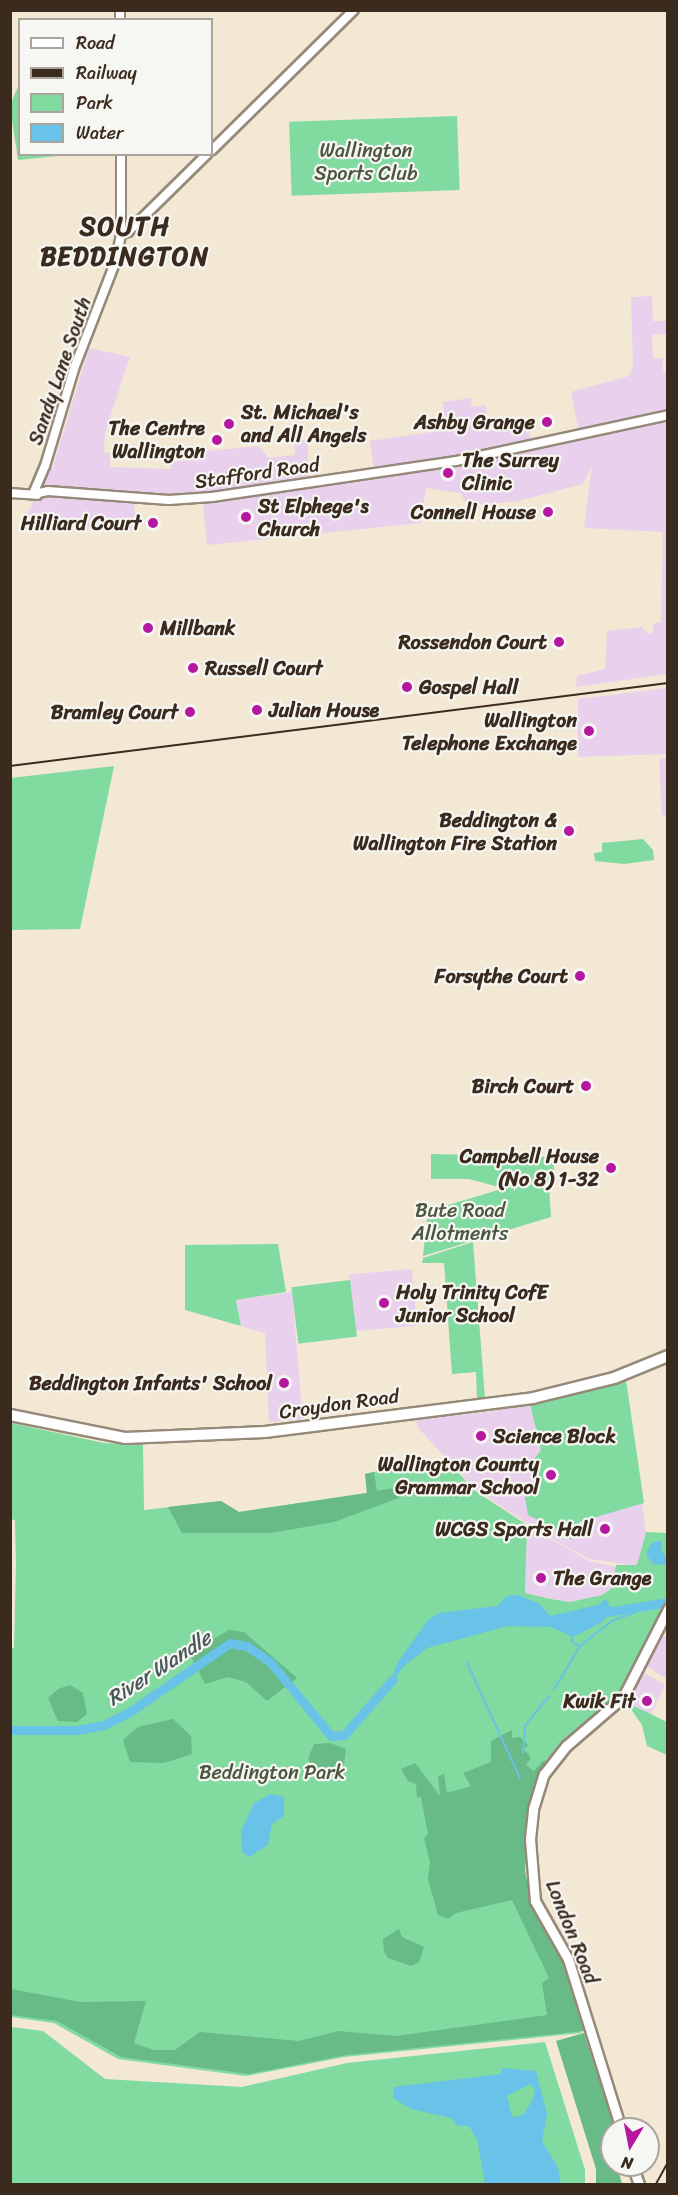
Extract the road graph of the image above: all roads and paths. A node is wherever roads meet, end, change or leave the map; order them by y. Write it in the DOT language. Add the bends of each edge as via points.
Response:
graph roads {
  1 [pos="354,10"];
  2 [pos="213,149"];
  3 [pos="121,156"];
  4 [pos="205,156"];
  5 [pos="121,234"];
  6 [pos="668,415"];
  7 [pos="43,474"];
  8 [pos="48,491"];
  9 [pos="10,493"];
  10 [pos="33,494"];
  11 [pos="61,495"];
  12 [pos="668,1356"];
  13 [pos="10,1415"];
  14 [pos="668,1609"];
  15 [pos="617,2117"];
  1 -- 2 [label="street"];
  3 -- 5 [label="main road, Sandy Lane South"];
  4 -- 5 [label="street" via="128,232"];
  5 -- 7 [label="main road, Sandy Lane South" via="116,263 75,366"];
  6 -- 11 [label="main road, Stafford Road" via="456,461 212,497 169,500"];
  7 -- 8 [label="main road" via="43,486"];
  7 -- 10 [label="main road, Sandy Lane South"];
  8 -- 10 [label="main road, Stafford Road"];
  8 -- 11 [label="main road, Stafford Road"];
  9 -- 10 [label="main road, Stafford Road"];
  10 -- 11 [label="main road, Stafford Road"];
  12 -- 13 [label="highway, Croydon Road" via="614,1378 533,1398 265,1432 125,1438"];
  14 -- 15 [label="main road, London Road" via="623,1697 566,1746 544,1774 533,1809 530,1839 535,1901 568,1959"];
}
